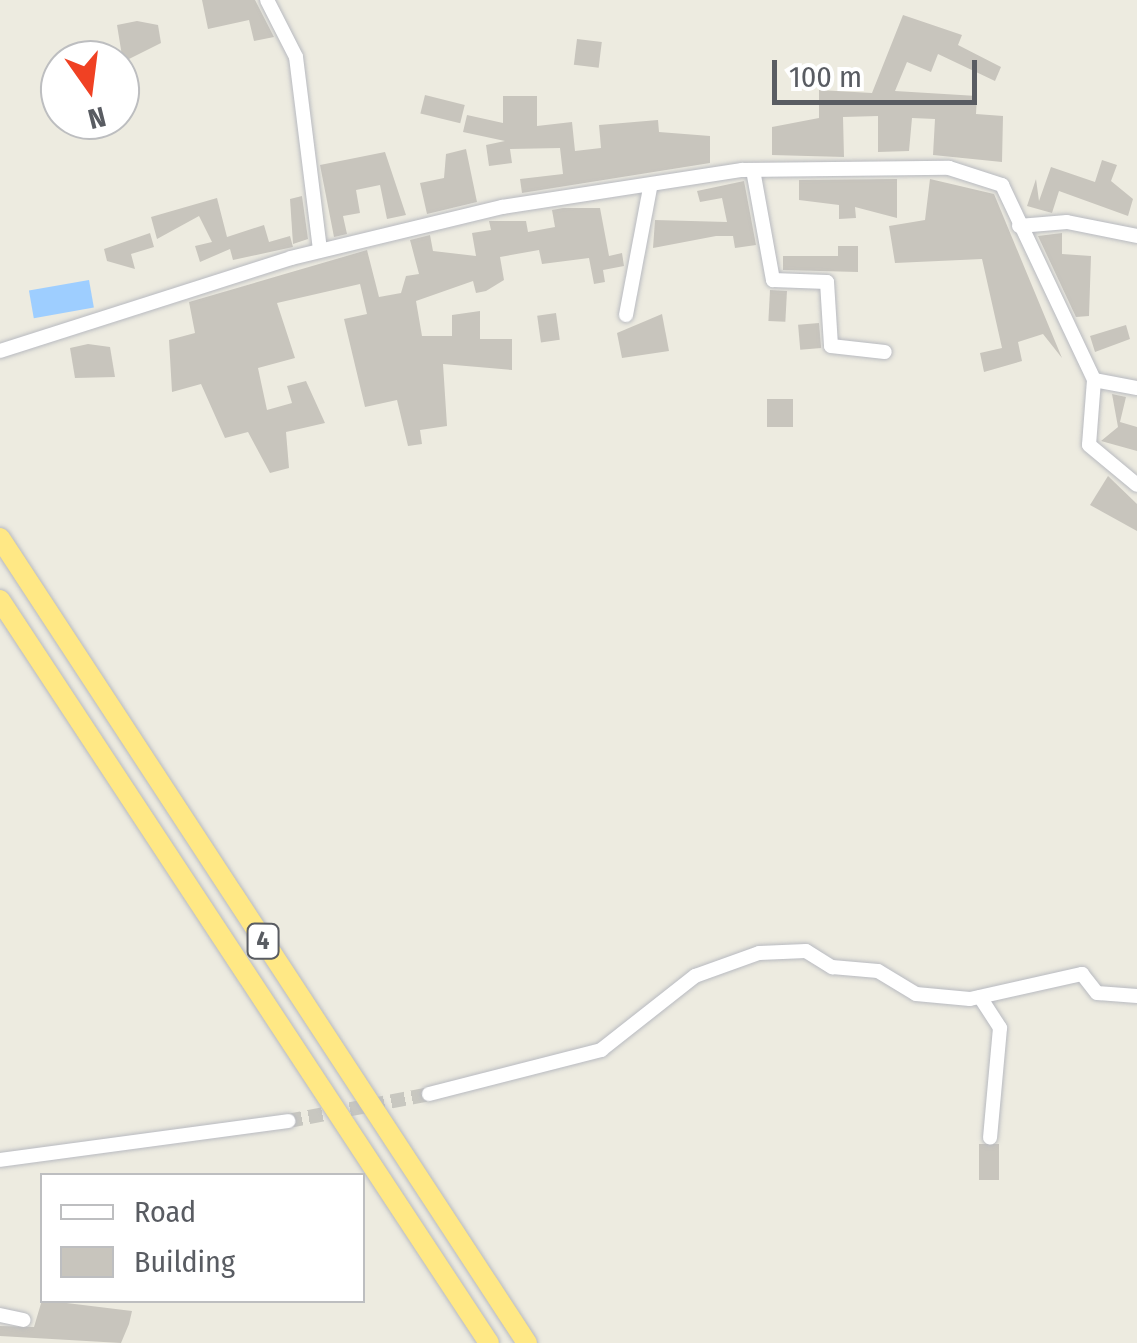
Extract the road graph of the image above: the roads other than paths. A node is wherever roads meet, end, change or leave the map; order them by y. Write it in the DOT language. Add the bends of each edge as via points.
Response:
graph roads {
  1 [pos="267,0"];
  2 [pos="752,170"];
  3 [pos="650,188"];
  4 [pos="1020,226"];
  5 [pos="1137,236"];
  6 [pos="320,251"];
  7 [pos="626,315"];
  8 [pos="0,352"];
  9 [pos="886,352"];
  10 [pos="1094,380"];
  11 [pos="1137,388"];
  12 [pos="1137,484"];
  13 [pos="0,538"];
  14 [pos="0,600"];
  15 [pos="1137,996"];
  16 [pos="980,997"];
  17 [pos="429,1094"];
  18 [pos="288,1121"];
  19 [pos="990,1138"];
  20 [pos="0,1160"];
  21 [pos="0,1314"];
  22 [pos="23,1320"];
  23 [pos="488,1343"];
  24 [pos="527,1343"];
  1 -- 6 [label="street" via="296,57"];
  2 -- 3 [label="street"];
  2 -- 4 [label="street" via="949,168 1002,185"];
  2 -- 9 [label="street" via="772,278 827,282 831,346"];
  3 -- 6 [label="street" via="502,208"];
  3 -- 7 [label="street"];
  4 -- 5 [label="street" via="1066,222"];
  4 -- 10 [label="street"];
  6 -- 8 [label="street"];
  10 -- 11 [label="street"];
  10 -- 12 [label="street" via="1089,444"];
  13 -- 24 [label="highway, 4"];
  14 -- 23 [label="highway, 4"];
  15 -- 16 [label="street" via="1097,994 1082,974"];
  16 -- 17 [label="street" via="916,994 878,971 832,967 806,951 760,953 695,976 601,1050"];
  16 -- 19 [label="street" via="1000,1028"];
  18 -- 20 [label="street"];
  21 -- 22 [label="street"];
}
